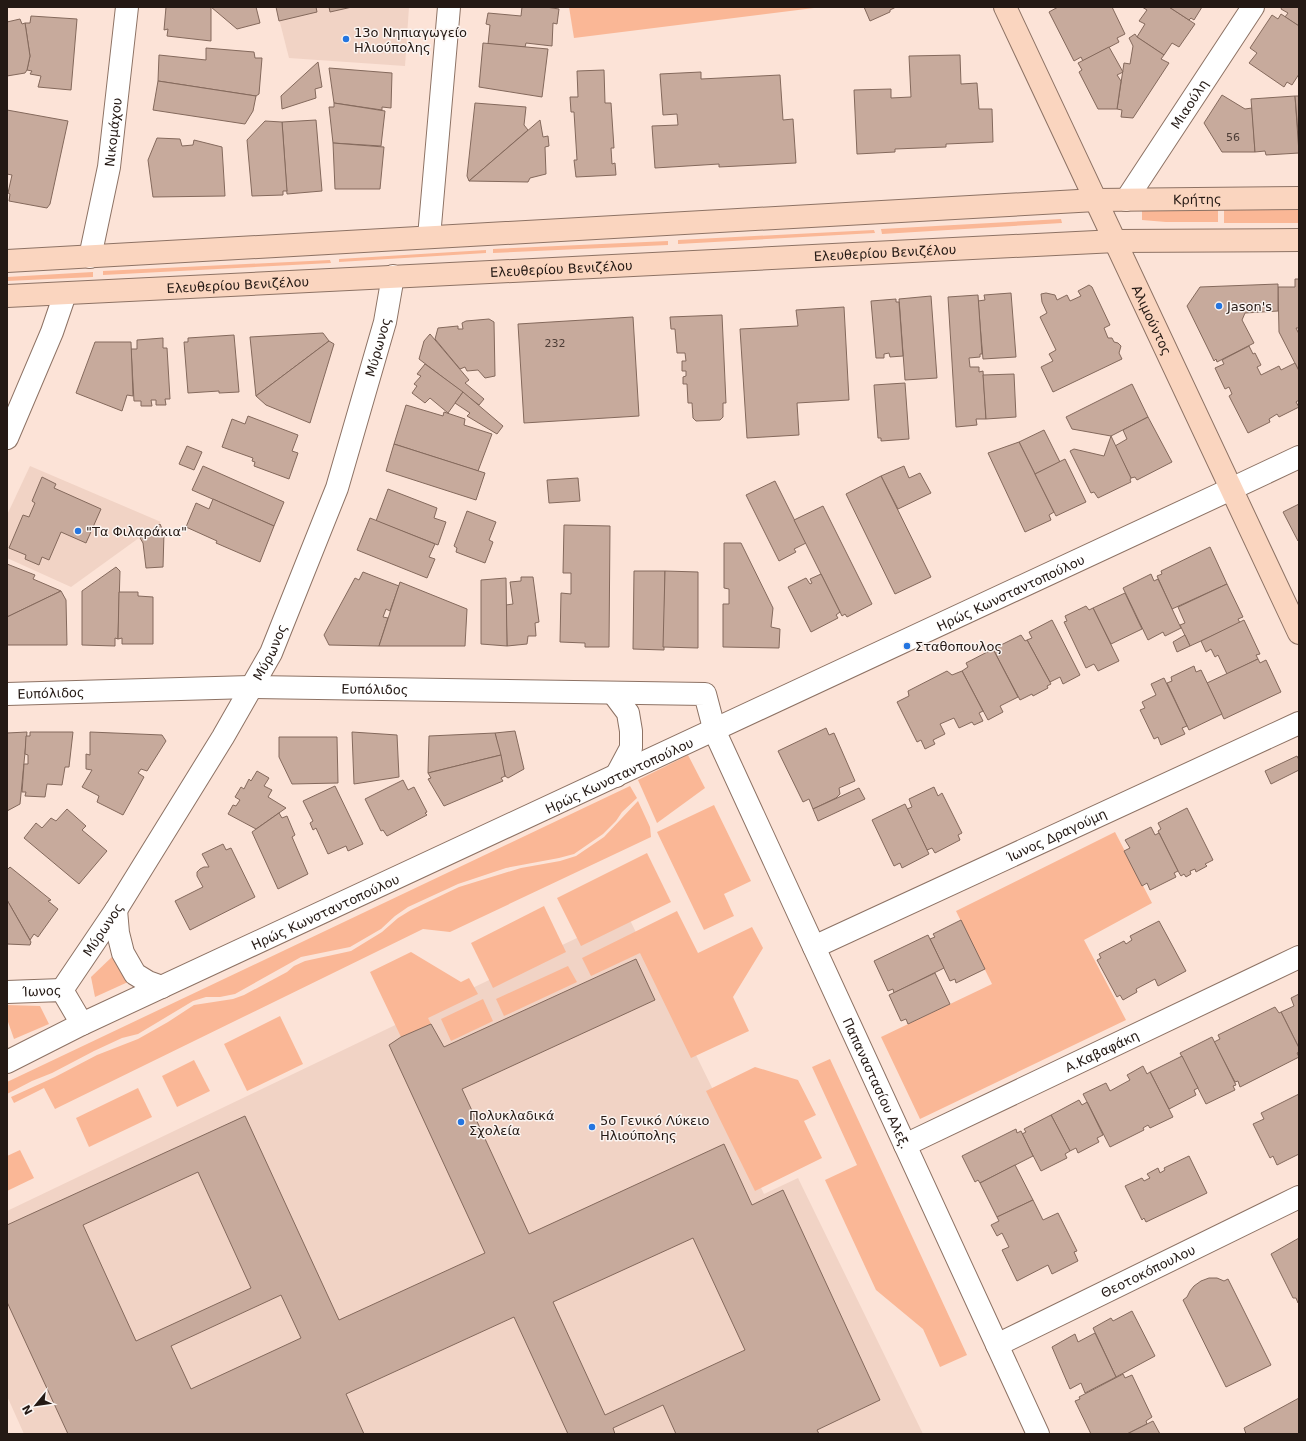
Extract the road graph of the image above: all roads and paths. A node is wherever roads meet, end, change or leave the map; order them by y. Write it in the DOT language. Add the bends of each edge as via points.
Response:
graph roads {
  1 [pos="128,7"];
  2 [pos="449,7"];
  3 [pos="1005,7"];
  4 [pos="1253,7"];
  5 [pos="1299,198"];
  6 [pos="1096,200"];
  7 [pos="1126,200"];
  8 [pos="429,237"];
  9 [pos="1299,240"];
  10 [pos="1116,241"];
  11 [pos="90,257"];
  12 [pos="7,261"];
  13 [pos="393,276"];
  14 [pos="65,294"];
  15 [pos="7,296"];
  16 [pos="7,438"];
  17 [pos="1299,457"];
  18 [pos="1232,489"];
  19 [pos="1299,633"];
  20 [pos="250,687"];
  21 [pos="613,693"];
  22 [pos="7,694"];
  23 [pos="1299,723"];
  24 [pos="715,732"];
  25 [pos="616,776"];
  26 [pos="116,910"];
  27 [pos="814,947"];
  28 [pos="1299,957"];
  29 [pos="162,987"];
  30 [pos="62,990"];
  31 [pos="7,992"];
  32 [pos="82,1024"];
  33 [pos="7,1062"];
  34 [pos="905,1144"];
  35 [pos="1299,1198"];
  36 [pos="997,1345"];
  37 [pos="1038,1434"];
  1 -- 11 [label="street, Νικομάχου" via="109,167"];
  2 -- 8 [label="street"];
  3 -- 6 [label="street, Αλιμούντος"];
  4 -- 7 [label="street, Μιαούλη"];
  5 -- 7 [label="street, Κρήτης"];
  6 -- 7 [label="street, Κρήτης"];
  6 -- 8 [label="street"];
  6 -- 10 [label="street, Αλιμούντος"];
  8 -- 11 [label="street"];
  9 -- 10 [label="street"];
  10 -- 13 [label="street, Ελευθερίου Βενιζέλου"];
  10 -- 18 [label="street, Αλιμούντος"];
  11 -- 12 [label="street"];
  13 -- 14 [label="street, Ελευθερίου Βενιζέλου"];
  13 -- 20 [label="street, Μύρωνος" via="385,322 337,488 270,653"];
  14 -- 15 [label="street, Ελευθερίου Βενιζέλου"];
  14 -- 16 [label="street" via="52,332"];
  17 -- 18 [label="street, Ηρώς Κωνσταντοπούλου"];
  18 -- 19 [label="street, Αλιμούντος"];
  18 -- 24 [label="street, Ηρώς Κωνσταντοπούλου"];
  20 -- 21 [label="street, Ευπόλιδος"];
  20 -- 22 [label="street, Ευπόλιδος"];
  20 -- 26 [label="street, Μύρωνος" via="223,738"];
  21 -- 24 [label="street, Ευπόλιδος" via="705,694"];
  21 -- 25 [label="street" via="628,713 631,731 631,748"];
  23 -- 27 [label="street, Ίωνος Δραγούμη"];
  24 -- 25 [label="street, Ηρώς Κωνσταντοπούλου"];
  24 -- 27 [label="street, Παπαναστασίου Αλεξ."];
  25 -- 29 [label="street, Ηρώς Κωνσταντοπούλου"];
  26 -- 29 [label="street" via="123,953 135,974"];
  26 -- 30 [label="street, Μύρωνος"];
  27 -- 34 [label="street, Παπαναστασίου Αλεξ."];
  28 -- 34 [label="street, Α.Καβαφάκη"];
  29 -- 32 [label="street, Ηρώς Κωνσταντοπούλου"];
  30 -- 31 [label="street, Ίωνος"];
  30 -- 32 [label="street, Ίωνος"];
  32 -- 33 [label="street, Ηρώς Κωνσταντοπούλου"];
  34 -- 36 [label="street, Παπαναστασίου Αλεξ."];
  35 -- 36 [label="street, Θεοτοκόπουλου"];
  36 -- 37 [label="street, Παπαναστασίου Αλεξ."];
}
